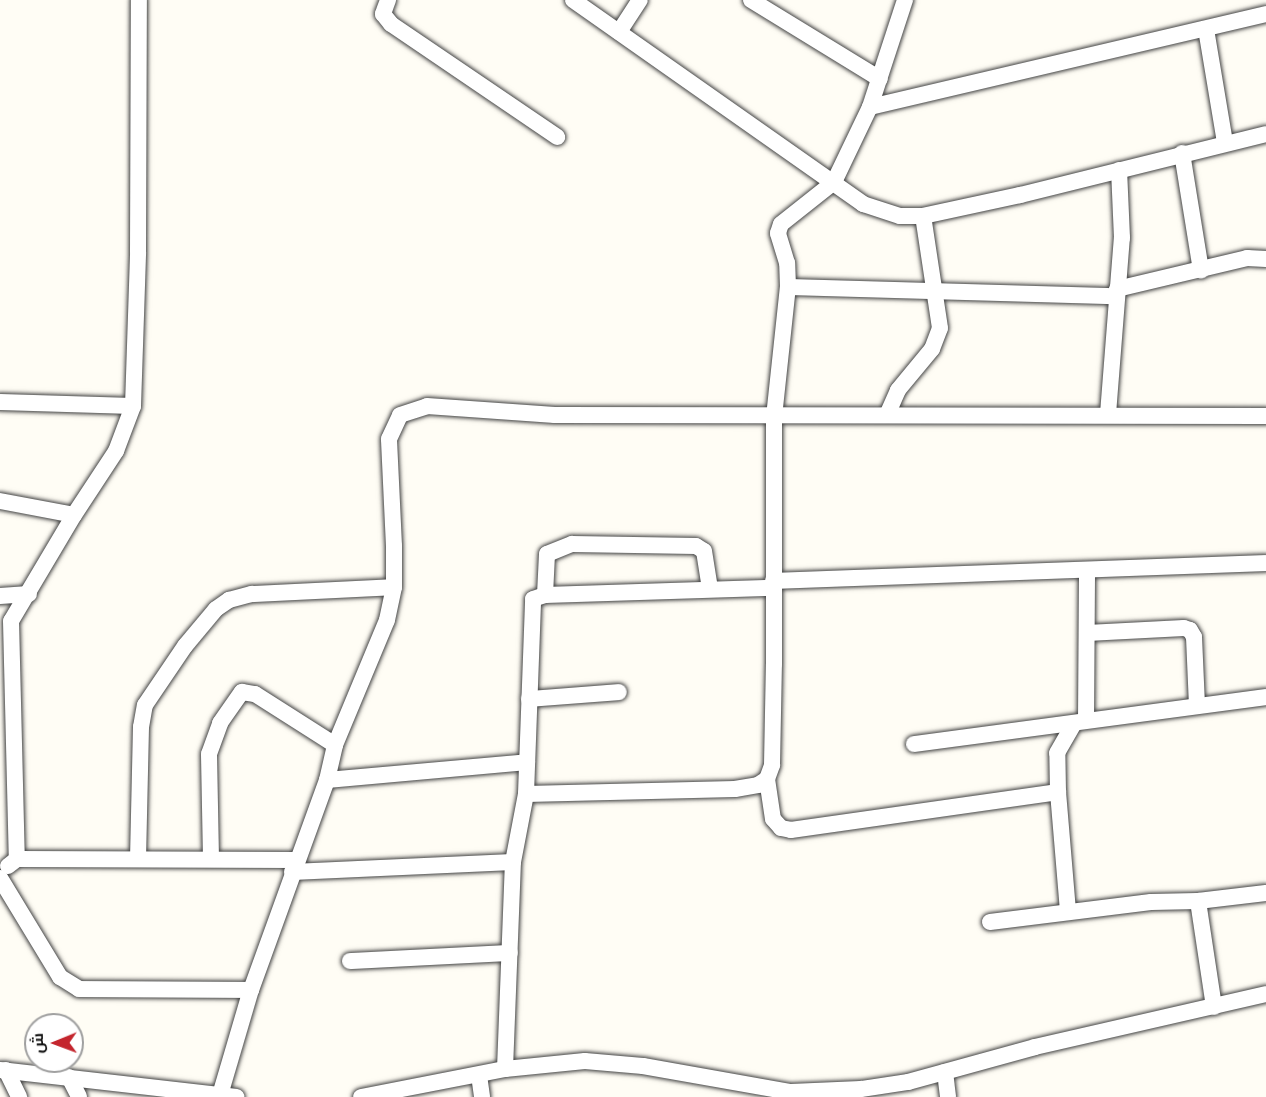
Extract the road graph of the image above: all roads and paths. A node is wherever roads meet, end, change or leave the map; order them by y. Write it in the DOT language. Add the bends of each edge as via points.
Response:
graph roads {
  1 [pos="139,0"];
  2 [pos="388,0"];
  3 [pos="573,0"];
  4 [pos="640,0"];
  5 [pos="751,0"];
  6 [pos="905,0"];
  7 [pos="1266,14"];
  8 [pos="1206,29"];
  9 [pos="619,32"];
  10 [pos="880,79"];
  11 [pos="870,107"];
  12 [pos="1266,134"];
  13 [pos="557,137"];
  14 [pos="1225,142"];
  15 [pos="1182,153"];
  16 [pos="1119,170"];
  17 [pos="834,182"];
  18 [pos="923,216"];
  19 [pos="1266,258"];
  20 [pos="1201,270"];
  21 [pos="788,287"];
  22 [pos="931,291"];
  23 [pos="1116,292"];
  24 [pos="0,402"];
  25 [pos="133,406"];
  26 [pos="1108,414"];
  27 [pos="887,415"];
  28 [pos="1266,416"];
  29 [pos="774,417"];
  30 [pos="0,501"];
  31 [pos="74,514"];
  32 [pos="1266,563"];
  33 [pos="1088,571"];
  34 [pos="773,584"];
  35 [pos="394,587"];
  36 [pos="711,587"];
  37 [pos="28,594"];
  38 [pos="0,596"];
  39 [pos="545,596"];
  40 [pos="5,623"];
  41 [pos="1087,633"];
  42 [pos="619,692"];
  43 [pos="1266,697"];
  44 [pos="529,699"];
  45 [pos="1197,706"];
  46 [pos="1080,722"];
  47 [pos="914,744"];
  48 [pos="335,745"];
  49 [pos="527,762"];
  50 [pos="767,779"];
  51 [pos="327,780"];
  52 [pos="1058,792"];
  53 [pos="526,794"];
  54 [pos="0,796"];
  55 [pos="16,804"];
  56 [pos="16,859"];
  57 [pos="138,859"];
  58 [pos="211,859"];
  59 [pos="513,862"];
  60 [pos="294,866"];
  61 [pos="0,872"];
  62 [pos="0,878"];
  63 [pos="1266,892"];
  64 [pos="1198,901"];
  65 [pos="1068,911"];
  66 [pos="990,922"];
  67 [pos="510,953"];
  68 [pos="350,961"];
  69 [pos="251,990"];
  70 [pos="1266,994"];
  71 [pos="1214,1007"];
  72 [pos="505,1069"];
  73 [pos="3,1070"];
  74 [pos="945,1072"];
  75 [pos="479,1075"];
  76 [pos="69,1077"];
  77 [pos="228,1096"];
  78 [pos="19,1097"];
  79 [pos="79,1097"];
  80 [pos="361,1097"];
  81 [pos="482,1097"];
  82 [pos="948,1097"];
  1 -- 25 [label="street"];
  2 -- 13 [label="street" via="383,14 391,24"];
  3 -- 9 [label="street"];
  4 -- 9 [label="street"];
  5 -- 10 [label="street"];
  6 -- 10 [label="street"];
  7 -- 8 [label="street"];
  8 -- 11 [label="street"];
  8 -- 14 [label="street"];
  9 -- 17 [label="street"];
  10 -- 11 [label="street"];
  11 -- 17 [label="street"];
  12 -- 14 [label="street"];
  14 -- 15 [label="street"];
  15 -- 16 [label="street"];
  15 -- 20 [label="street"];
  16 -- 18 [label="street"];
  16 -- 23 [label="street" via="1122,238"];
  17 -- 18 [label="street" via="863,204 882,212"];
  17 -- 21 [label="street" via="781,224 778,237 787,263"];
  18 -- 22 [label="street"];
  19 -- 20 [label="street" via="1247,258"];
  20 -- 23 [label="street"];
  21 -- 22 [label="street"];
  21 -- 29 [label="street"];
  22 -- 23 [label="street"];
  22 -- 27 [label="street" via="940,314 936,341 898,390"];
  23 -- 26 [label="street"];
  24 -- 25 [label="street"];
  25 -- 31 [label="street" via="116,452"];
  26 -- 27 [label="street"];
  26 -- 28 [label="street"];
  27 -- 29 [label="street"];
  29 -- 34 [label="street"];
  29 -- 35 [label="street" via="555,415 427,406 411,409 392,426 389,439"];
  30 -- 31 [label="street"];
  31 -- 37 [label="street"];
  32 -- 33 [label="street"];
  33 -- 34 [label="street"];
  33 -- 41 [label="street"];
  34 -- 36 [label="street"];
  34 -- 50 [label="street" via="772,765"];
  35 -- 48 [label="street" via="380,639"];
  35 -- 57 [label="street" via="252,594 229,600 216,609 145,705"];
  36 -- 39 [label="street"];
  36 -- 39 [label="street" via="704,551 696,546 572,544 547,554"];
  37 -- 38 [label="street"];
  37 -- 40 [label="street"];
  39 -- 44 [label="street" via="533,600 531,609"];
  40 -- 55 [label="street"];
  41 -- 45 [label="street" via="1184,627 1190,630 1194,637"];
  41 -- 46 [label="street"];
  42 -- 44 [label="street"];
  43 -- 45 [label="street"];
  44 -- 49 [label="street"];
  45 -- 46 [label="street"];
  46 -- 47 [label="street"];
  46 -- 52 [label="street" via="1057,753"];
  48 -- 51 [label="street"];
  48 -- 58 [label="street" via="255,694 242,693 220,723 209,754"];
  49 -- 51 [label="street"];
  49 -- 53 [label="street"];
  50 -- 52 [label="street" via="773,819 781,828 791,830"];
  50 -- 53 [label="street" via="758,785 735,789"];
  51 -- 60 [label="street"];
  52 -- 65 [label="street"];
  53 -- 59 [label="street"];
  54 -- 55 [label="street"];
  55 -- 56 [label="street"];
  56 -- 57 [label="street"];
  56 -- 61 [label="street"];
  57 -- 58 [label="street"];
  58 -- 60 [label="street"];
  59 -- 60 [label="street"];
  59 -- 67 [label="street"];
  60 -- 69 [label="street"];
  62 -- 69 [label="street" via="60,977 79,989"];
  63 -- 64 [label="street"];
  64 -- 65 [label="street"];
  64 -- 71 [label="street"];
  65 -- 66 [label="street"];
  67 -- 68 [label="street"];
  67 -- 72 [label="street"];
  69 -- 77 [label="street"];
  70 -- 71 [label="street"];
  71 -- 74 [label="street"];
  72 -- 74 [label="street" via="612,1062 801,1093 872,1088"];
  72 -- 75 [label="street"];
  73 -- 76 [label="street"];
  73 -- 78 [label="street"];
  74 -- 82 [label="street"];
  75 -- 80 [label="street"];
  75 -- 81 [label="street"];
  76 -- 77 [label="street"];
  76 -- 79 [label="street"];
}
